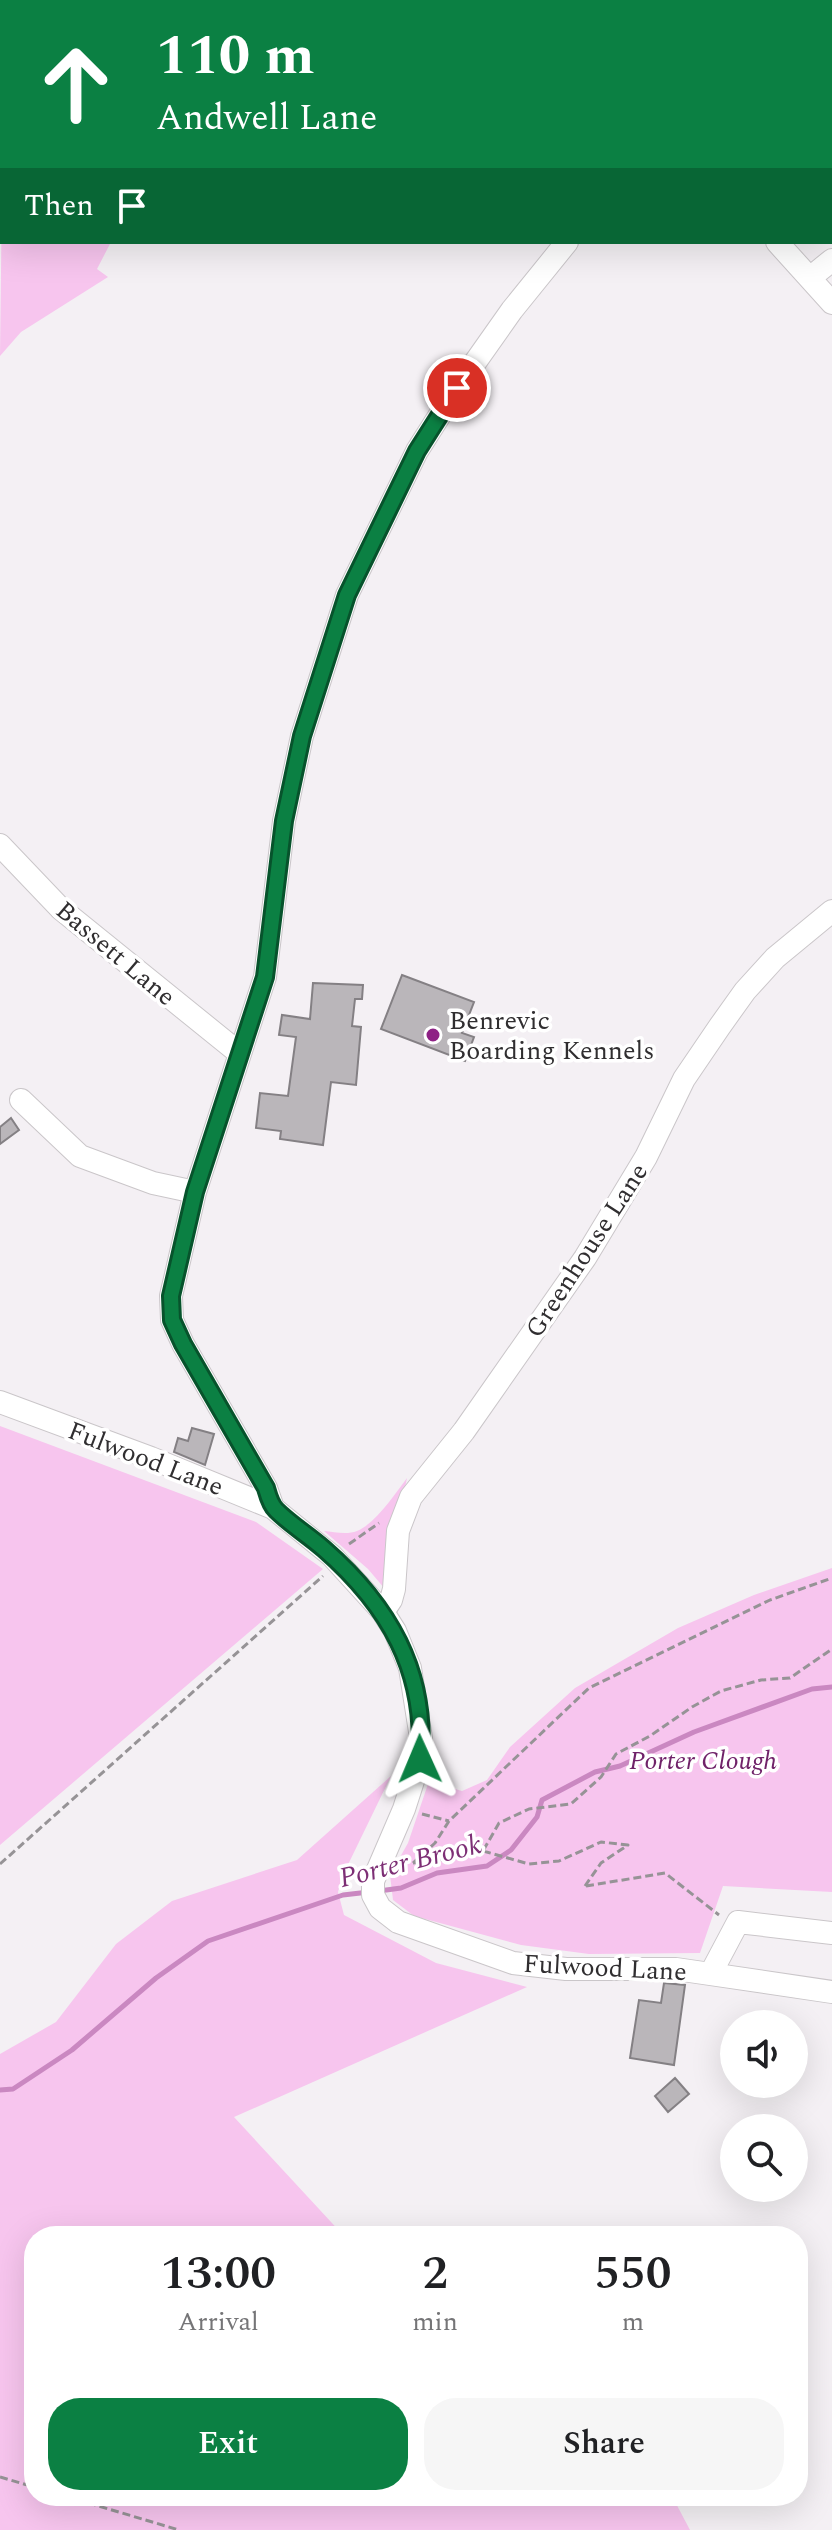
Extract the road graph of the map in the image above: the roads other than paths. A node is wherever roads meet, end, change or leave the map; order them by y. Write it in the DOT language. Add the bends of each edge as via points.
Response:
graph roads {
  1 [pos="565,244"];
  2 [pos="779,244"];
  3 [pos="832,260"];
  4 [pos="811,277"];
  5 [pos="832,303"];
  6 [pos="0,845"];
  7 [pos="832,911"];
  8 [pos="239,1053"];
  9 [pos="21,1100"];
  10 [pos="195,1192"];
  11 [pos="0,1402"];
  12 [pos="273,1508"];
  13 [pos="383,1612"];
  14 [pos="832,1933"];
  15 [pos="711,1973"];
  16 [pos="832,1992"];
  1 -- 8 [label="street" via="512,310 417,451 347,595 302,736 284,821 265,977"];
  2 -- 4 [label="street"];
  3 -- 4 [label="street"];
  4 -- 5 [label="street"];
  6 -- 8 [label="street, Bassett Lane" via="61,909"];
  7 -- 13 [label="street, Greenhouse Lane" via="745,991 684,1079 646,1157 585,1258 464,1431 411,1497 398,1531 394,1589"];
  8 -- 10 [label="street"];
  9 -- 10 [label="street" via="80,1156"];
  10 -- 12 [label="street" via="171,1296 172,1320"];
  11 -- 12 [label="street, Fulwood Lane"];
  12 -- 13 [label="street, Fulwood Lane" via="332,1556"];
  13 -- 15 [label="street, Fulwood Lane" via="410,1668 421,1738 404,1809 373,1881 380,1908 398,1922 513,1963"];
  14 -- 15 [label="street" via="738,1922"];
  15 -- 16 [label="street, Fulwood Lane"];
}
